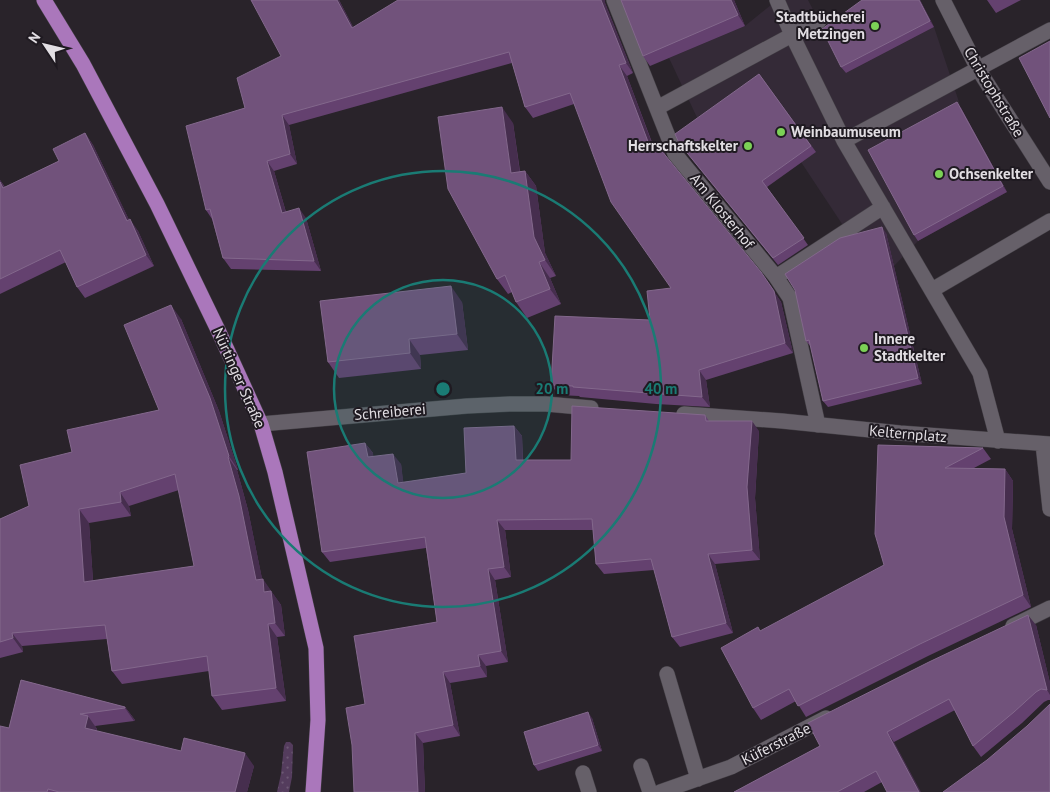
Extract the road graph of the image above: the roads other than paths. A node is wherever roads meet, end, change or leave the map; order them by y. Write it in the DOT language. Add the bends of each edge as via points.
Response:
graph roads {
  1 [pos="44,0"];
  2 [pos="614,0"];
  3 [pos="776,0"];
  4 [pos="943,0"];
  5 [pos="819,21"];
  6 [pos="1050,30"];
  7 [pos="792,35"];
  8 [pos="978,69"];
  9 [pos="657,108"];
  10 [pos="844,141"];
  11 [pos="1050,182"];
  12 [pos="883,207"];
  13 [pos="1050,221"];
  14 [pos="776,277"];
  15 [pos="932,290"];
  16 [pos="610,409"];
  17 [pos="670,414"];
  18 [pos="262,424"];
  19 [pos="818,425"];
  20 [pos="998,441"];
  21 [pos="1047,444"];
  22 [pos="1050,509"];
  23 [pos="1050,608"];
  24 [pos="1000,632"];
  25 [pos="667,674"];
  26 [pos="834,714"];
  27 [pos="641,766"];
  28 [pos="584,773"];
  29 [pos="698,779"];
  30 [pos="314,792"];
  31 [pos="589,792"];
  32 [pos="650,792"];
  33 [pos="660,792"];
  1 -- 18 [label="main road, Nürtinger Straße" via="83,64 157,204"];
  2 -- 9 [label="street, Am Klosterhof"];
  3 -- 7 [label="street"];
  4 -- 8 [label="street, Christophstraße"];
  5 -- 7 [label="street"];
  6 -- 8 [label="street"];
  7 -- 9 [label="street"];
  7 -- 10 [label="street"];
  8 -- 10 [label="street"];
  8 -- 11 [label="street, Christophstraße"];
  9 -- 14 [label="street, Am Klosterhof" via="675,154"];
  10 -- 12 [label="street"];
  12 -- 14 [label="street"];
  12 -- 15 [label="street"];
  13 -- 15 [label="street"];
  14 -- 19 [label="street, Am Klosterhof" via="790,298"];
  15 -- 20 [label="street" via="980,373"];
  16 -- 18 [label="street, Schreiberei" via="510,404"];
  17 -- 19 [label="street"];
  18 -- 30 [label="main road, Nürtinger Straße" via="316,648 318,720"];
  19 -- 20 [label="street, Kelternplatz"];
  20 -- 21 [label="street, Kelternplatz"];
  21 -- 22 [label="street"];
  23 -- 24 [label="street"];
  25 -- 29 [label="street"];
  26 -- 29 [label="street, Küferstraße" via="731,767"];
  27 -- 32 [label="street"];
  28 -- 31 [label="street"];
  29 -- 33 [label="street, Küferstraße"];
}
